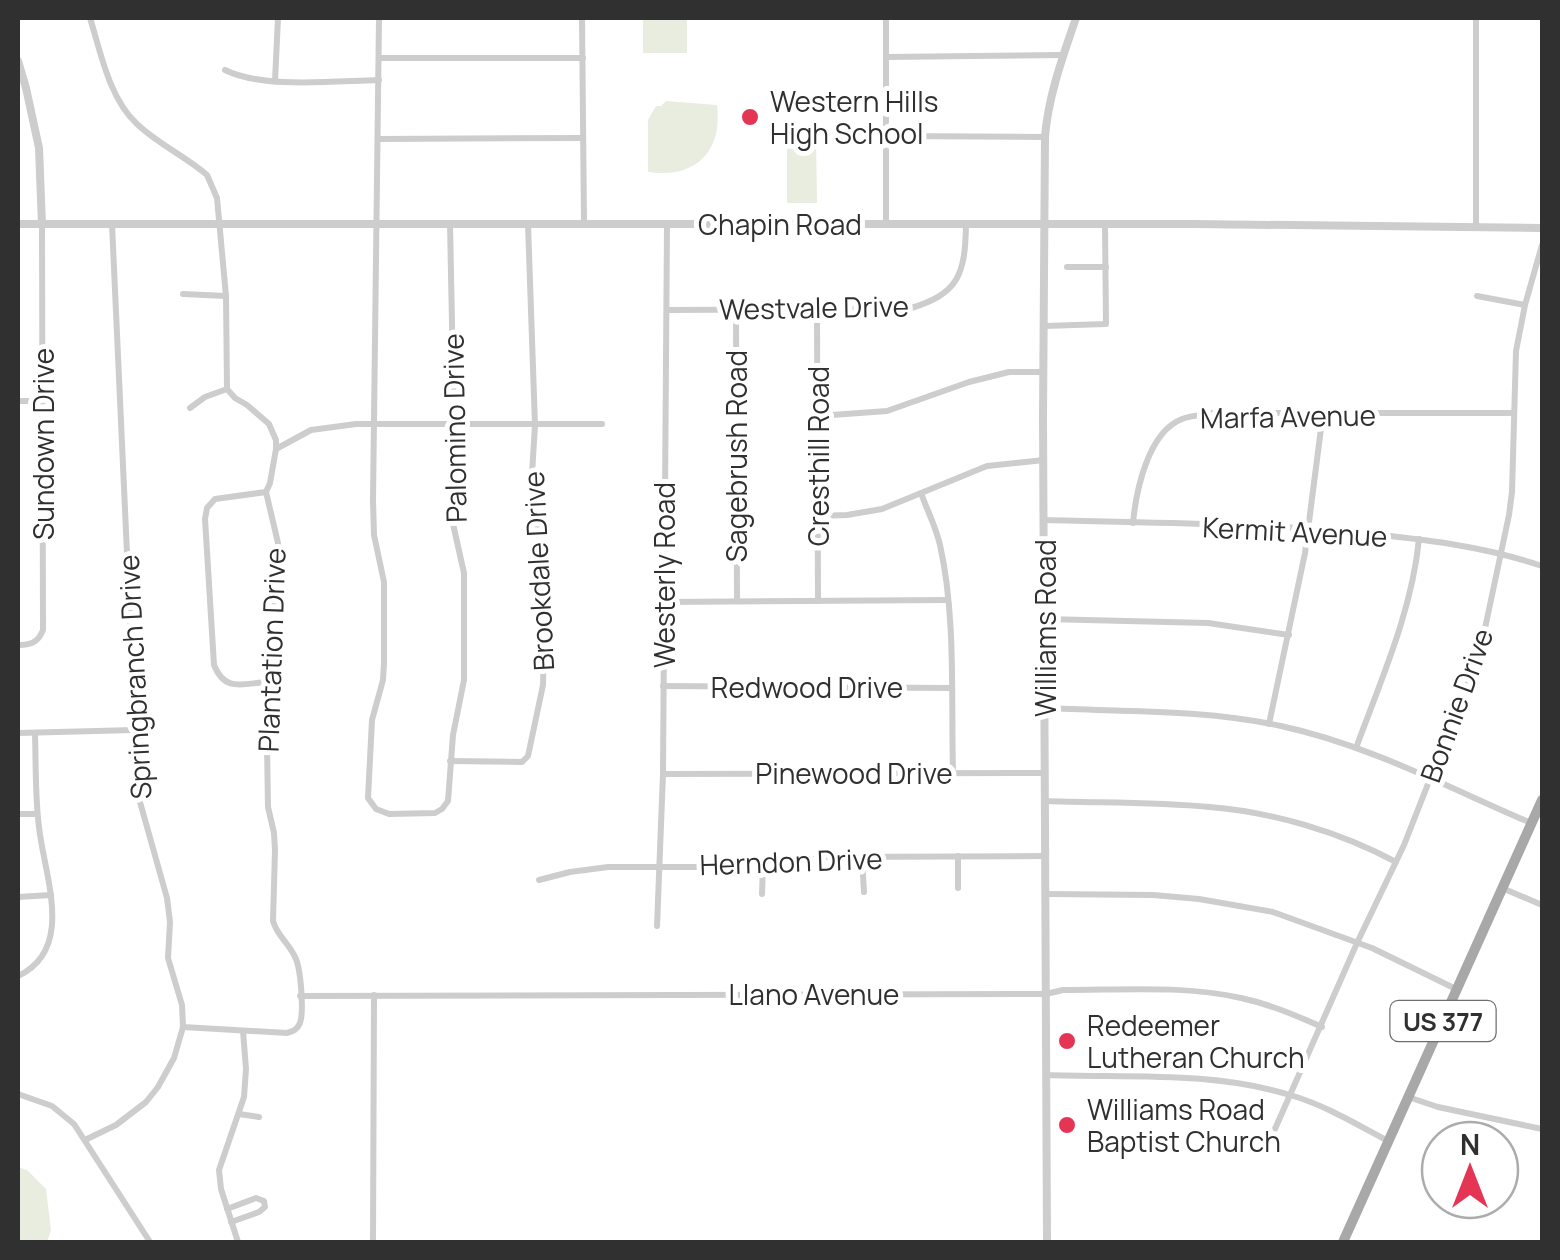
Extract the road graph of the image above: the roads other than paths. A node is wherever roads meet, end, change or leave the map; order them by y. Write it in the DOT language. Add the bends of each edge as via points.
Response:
graph roads {
  1 [pos="90,18"];
  2 [pos="278,18"];
  3 [pos="379,18"];
  4 [pos="582,18"];
  5 [pos="886,18"];
  6 [pos="1076,18"];
  7 [pos="1476,18"];
  8 [pos="1063,55"];
  9 [pos="886,57"];
  10 [pos="379,58"];
  11 [pos="583,58"];
  12 [pos="18,62"];
  13 [pos="225,70"];
  14 [pos="378,80"];
  15 [pos="274,81"];
  16 [pos="886,136"];
  17 [pos="1045,137"];
  18 [pos="584,138"];
  19 [pos="378,139"];
  20 [pos="375,223"];
  21 [pos="584,223"];
  22 [pos="18,224"];
  23 [pos="42,224"];
  24 [pos="112,224"];
  25 [pos="450,224"];
  26 [pos="528,224"];
  27 [pos="667,224"];
  28 [pos="886,224"];
  29 [pos="218,225"];
  30 [pos="966,225"];
  31 [pos="1044,225"];
  32 [pos="1106,225"];
  33 [pos="1476,226"];
  34 [pos="1542,228"];
  35 [pos="1542,245"];
  36 [pos="1067,267"];
  37 [pos="1106,267"];
  38 [pos="183,294"];
  39 [pos="226,296"];
  40 [pos="1477,296"];
  41 [pos="1525,305"];
  42 [pos="667,310"];
  43 [pos="736,310"];
  44 [pos="817,310"];
  45 [pos="1044,326"];
  46 [pos="1044,372"];
  47 [pos="227,388"];
  48 [pos="18,401"];
  49 [pos="44,401"];
  50 [pos="190,408"];
  51 [pos="1322,413"];
  52 [pos="1513,413"];
  53 [pos="818,416"];
  54 [pos="374,424"];
  55 [pos="602,424"];
  56 [pos="454,425"];
  57 [pos="535,425"];
  58 [pos="276,449"];
  59 [pos="1044,460"];
  60 [pos="266,492"];
  61 [pos="921,493"];
  62 [pos="818,516"];
  63 [pos="1044,520"];
  64 [pos="1133,523"];
  65 [pos="1309,528"];
  66 [pos="1418,539"];
  67 [pos="1502,553"];
  68 [pos="1542,566"];
  69 [pos="948,600"];
  70 [pos="818,601"];
  71 [pos="664,602"];
  72 [pos="737,602"];
  73 [pos="1044,618"];
  74 [pos="1289,635"];
  75 [pos="18,646"];
  76 [pos="266,682"];
  77 [pos="663,686"];
  78 [pos="951,688"];
  79 [pos="1045,708"];
  80 [pos="1269,724"];
  81 [pos="135,730"];
  82 [pos="18,733"];
  83 [pos="35,734"];
  84 [pos="1356,748"];
  85 [pos="450,761"];
  86 [pos="952,772"];
  87 [pos="1045,773"];
  88 [pos="662,774"];
  89 [pos="1430,778"];
  90 [pos="1542,800"];
  91 [pos="1045,801"];
  92 [pos="18,814"];
  93 [pos="37,814"];
  94 [pos="1532,824"];
  95 [pos="958,856"];
  96 [pos="1045,856"];
  97 [pos="862,858"];
  98 [pos="1396,862"];
  99 [pos="661,866"];
  100 [pos="762,866"];
  101 [pos="538,880"];
  102 [pos="958,888"];
  103 [pos="1502,888"];
  104 [pos="864,892"];
  105 [pos="762,894"];
  106 [pos="1046,894"];
  107 [pos="51,895"];
  108 [pos="18,896"];
  109 [pos="1542,905"];
  110 [pos="657,926"];
  111 [pos="1358,943"];
  112 [pos="18,976"];
  113 [pos="1457,990"];
  114 [pos="1046,994"];
  115 [pos="300,996"];
  116 [pos="374,996"];
  117 [pos="1322,1027"];
  118 [pos="182,1028"];
  119 [pos="243,1031"];
  120 [pos="1046,1075"];
  121 [pos="18,1094"];
  122 [pos="1291,1095"];
  123 [pos="1408,1097"];
  124 [pos="238,1114"];
  125 [pos="259,1117"];
  126 [pos="1542,1129"];
  127 [pos="1272,1138"];
  128 [pos="85,1140"];
  129 [pos="1388,1141"];
  130 [pos="227,1209"];
  131 [pos="231,1222"];
  132 [pos="150,1242"];
  133 [pos="238,1242"];
  134 [pos="374,1242"];
  135 [pos="1048,1242"];
  136 [pos="1343,1242"];
  1 -- 29 [label="street" via="120,103 137,125 207,174"];
  2 -- 15 [label="street"];
  3 -- 10 [label="street"];
  4 -- 11 [label="street"];
  5 -- 9 [label="street"];
  6 -- 8 [label="street, Williams Road"];
  7 -- 33 [label="street"];
  8 -- 9 [label="street"];
  8 -- 17 [label="street, Williams Road"];
  9 -- 16 [label="street"];
  10 -- 11 [label="street"];
  10 -- 14 [label="street"];
  11 -- 18 [label="street"];
  12 -- 23 [label="street" via="39,148"];
  13 -- 15 [label="street"];
  14 -- 15 [label="street"];
  14 -- 19 [label="street"];
  16 -- 17 [label="street"];
  16 -- 28 [label="street"];
  17 -- 31 [label="street, Williams Road"];
  18 -- 19 [label="street"];
  18 -- 21 [label="street"];
  19 -- 20 [label="street"];
  20 -- 25 [label="street, Chapin Road"];
  20 -- 29 [label="street, Chapin Road"];
  20 -- 54 [label="street"];
  21 -- 26 [label="street, Chapin Road"];
  21 -- 27 [label="street, Chapin Road"];
  22 -- 23 [label="street, Chapin Road"];
  23 -- 24 [label="street, Chapin Road"];
  23 -- 49 [label="street, Sundown Drive"];
  24 -- 29 [label="street, Chapin Road"];
  24 -- 81 [label="street, Springbranch Drive"];
  25 -- 26 [label="street, Chapin Road"];
  25 -- 56 [label="street, Palomino Drive"];
  26 -- 57 [label="street"];
  27 -- 28 [label="street, Chapin Road"];
  27 -- 42 [label="street, Westerly Road"];
  28 -- 30 [label="street, Chapin Road"];
  29 -- 39 [label="street"];
  30 -- 31 [label="street, Chapin Road"];
  30 -- 44 [label="street, Westvale Drive" via="962,272 940,296 908,310"];
  31 -- 32 [label="street, Chapin Road"];
  31 -- 45 [label="street, Williams Road"];
  32 -- 33 [label="street, Chapin Road"];
  32 -- 37 [label="street"];
  33 -- 34 [label="street, Chapin Road"];
  35 -- 41 [label="street, Bonnie Drive"];
  36 -- 37 [label="street"];
  37 -- 45 [label="street" via="1106,324"];
  38 -- 39 [label="street"];
  39 -- 47 [label="street"];
  40 -- 41 [label="street"];
  41 -- 52 [label="street, Bonnie Drive"];
  42 -- 43 [label="street, Westvale Drive"];
  42 -- 71 [label="street, Westerly Road"];
  43 -- 44 [label="street, Westvale Drive"];
  43 -- 72 [label="street, Sagebrush Road"];
  44 -- 53 [label="street, Cresthill Road"];
  45 -- 46 [label="street, Williams Road"];
  46 -- 53 [label="street" via="1009,372 887,411"];
  46 -- 59 [label="street, Williams Road"];
  47 -- 50 [label="street"];
  47 -- 58 [label="street" via="268,424"];
  48 -- 49 [label="street"];
  49 -- 75 [label="street, Sundown Drive" via="43,630 33,644"];
  51 -- 52 [label="street, Marfa Avenue"];
  51 -- 64 [label="street, Marfa Avenue" via="1182,419 1155,445"];
  51 -- 65 [label="street"];
  52 -- 67 [label="street, Bonnie Drive" via="1512,492"];
  53 -- 62 [label="street, Cresthill Road"];
  54 -- 56 [label="street"];
  54 -- 58 [label="street" via="321,427"];
  54 -- 85 [label="street, Palomino Drive" via="384,663 372,720 368,798 388,814 434,813 448,800"];
  55 -- 57 [label="street"];
  56 -- 57 [label="street"];
  56 -- 85 [label="street, Palomino Drive" via="451,515 464,573 464,680"];
  57 -- 85 [label="street, Brookdale Drive" via="543,685 528,756 522,762"];
  58 -- 60 [label="street, Plantation Drive"];
  59 -- 61 [label="street" via="987,466"];
  59 -- 63 [label="street, Williams Road"];
  60 -- 76 [label="street, Plantation Drive" via="279,567"];
  60 -- 76 [label="street" via="215,498 206,518 214,665 234,685"];
  61 -- 62 [label="street" via="882,509"];
  61 -- 69 [label="street"];
  62 -- 70 [label="street, Cresthill Road"];
  63 -- 64 [label="street, Kermit Avenue"];
  63 -- 73 [label="street, Williams Road"];
  64 -- 65 [label="street, Kermit Avenue"];
  65 -- 66 [label="street, Kermit Avenue"];
  65 -- 74 [label="street"];
  66 -- 67 [label="street, Kermit Avenue"];
  66 -- 84 [label="street" via="1405,611"];
  67 -- 68 [label="street, Kermit Avenue"];
  67 -- 89 [label="street, Bonnie Drive" via="1472,672"];
  69 -- 70 [label="street"];
  69 -- 78 [label="street"];
  70 -- 72 [label="street"];
  71 -- 72 [label="street"];
  71 -- 77 [label="street, Westerly Road"];
  73 -- 74 [label="street" via="1208,623"];
  73 -- 79 [label="street, Williams Road"];
  74 -- 80 [label="street"];
  76 -- 115 [label="street, Plantation Drive" via="273,921 297,960"];
  77 -- 78 [label="street, Redwood Drive"];
  77 -- 88 [label="street, Westerly Road"];
  78 -- 86 [label="street"];
  79 -- 80 [label="street"];
  79 -- 87 [label="street, Williams Road"];
  80 -- 84 [label="street"];
  81 -- 83 [label="street"];
  81 -- 118 [label="street, Springbranch Drive" via="138,795 167,898 168,958"];
  82 -- 83 [label="street"];
  83 -- 93 [label="street"];
  84 -- 89 [label="street"];
  86 -- 87 [label="street, Pinewood Drive"];
  86 -- 88 [label="street, Pinewood Drive"];
  87 -- 91 [label="street, Williams Road"];
  88 -- 99 [label="street, Westerly Road"];
  89 -- 94 [label="street"];
  89 -- 98 [label="street, Bonnie Drive"];
  90 -- 94 [label="main road, US 377"];
  91 -- 96 [label="street, Williams Road"];
  91 -- 98 [label="street" via="1246,812 1341,838"];
  92 -- 93 [label="street"];
  93 -- 107 [label="street"];
  94 -- 103 [label="main road, US 377"];
  95 -- 96 [label="street, Herndon Drive"];
  95 -- 97 [label="street, Herndon Drive"];
  95 -- 102 [label="street"];
  96 -- 106 [label="street, Williams Road"];
  97 -- 100 [label="street, Herndon Drive"];
  97 -- 104 [label="street"];
  98 -- 111 [label="street, Bonnie Drive"];
  99 -- 100 [label="street, Herndon Drive"];
  99 -- 101 [label="street, Herndon Drive" via="608,867"];
  99 -- 110 [label="street, Westerly Road"];
  100 -- 105 [label="street"];
  103 -- 109 [label="street"];
  103 -- 113 [label="main road, US 377"];
  106 -- 111 [label="street" via="1228,904 1273,912"];
  106 -- 114 [label="street, Williams Road"];
  107 -- 108 [label="street"];
  107 -- 112 [label="street" via="48,944"];
  111 -- 113 [label="street"];
  111 -- 117 [label="street, Bonnie Drive"];
  113 -- 123 [label="main road, US 377"];
  114 -- 116 [label="street, Llano Avenue"];
  114 -- 117 [label="street, Llano Avenue" via="1206,992 1277,1008"];
  114 -- 120 [label="street, Williams Road"];
  115 -- 116 [label="street, Llano Avenue"];
  115 -- 119 [label="street, Plantation Drive" via="296,1029"];
  116 -- 134 [label="street"];
  117 -- 122 [label="street, Bonnie Drive"];
  118 -- 119 [label="street"];
  118 -- 128 [label="street, Springbranch Drive" via="174,1058 146,1102"];
  119 -- 124 [label="street" via="246,1085"];
  120 -- 122 [label="street" via="1224,1080"];
  120 -- 135 [label="street, Williams Road"];
  121 -- 128 [label="street" via="64,1113"];
  122 -- 127 [label="street, Bonnie Drive"];
  122 -- 129 [label="street"];
  123 -- 126 [label="street"];
  123 -- 129 [label="main road, US 377"];
  124 -- 125 [label="street"];
  124 -- 130 [label="street" via="219,1170"];
  128 -- 132 [label="street"];
  129 -- 136 [label="main road, US 377"];
  130 -- 131 [label="street"];
  130 -- 131 [label="street" via="264,1201 259,1212"];
  131 -- 133 [label="street"];
}
